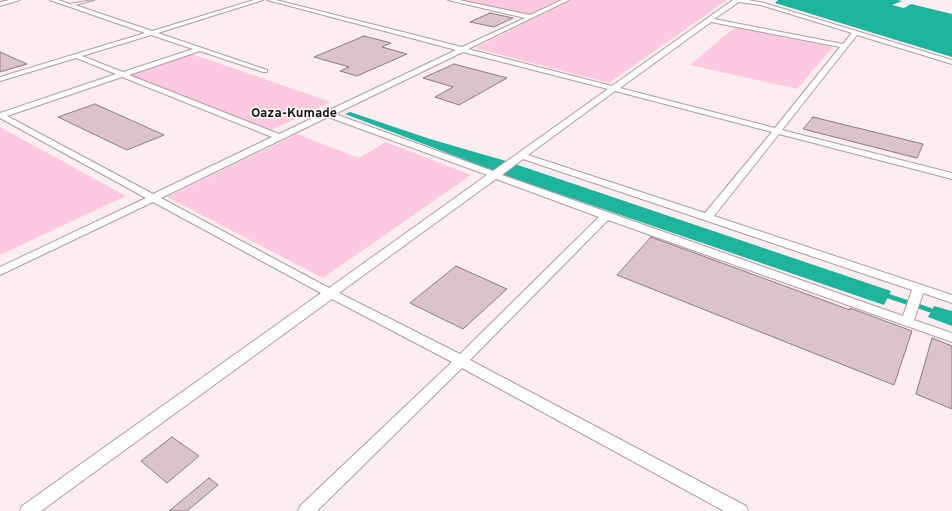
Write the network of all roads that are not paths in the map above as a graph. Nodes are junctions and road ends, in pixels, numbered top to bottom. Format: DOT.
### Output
graph roads {
  1 [pos="17,0"];
  2 [pos="54,0"];
  3 [pos="91,0"];
  4 [pos="260,0"];
  5 [pos="270,0"];
  6 [pos="451,0"];
  7 [pos="566,0"];
  8 [pos="738,0"];
  9 [pos="0,4"];
  10 [pos="70,5"];
  11 [pos="530,17"];
  12 [pos="710,20"];
  13 [pos="856,32"];
  14 [pos="153,33"];
  15 [pos="844,46"];
  16 [pos="200,49"];
  17 [pos="462,50"];
  18 [pos="76,56"];
  19 [pos="952,62"];
  20 [pos="265,71"];
  21 [pos="124,75"];
  22 [pos="0,79"];
  23 [pos="612,89"];
  24 [pos="328,114"];
  25 [pos="1,115"];
  26 [pos="775,131"];
  27 [pos="279,137"];
  28 [pos="515,159"];
  29 [pos="493,175"];
  30 [pos="952,176"];
  31 [pos="152,197"];
  32 [pos="606,216"];
  33 [pos="707,218"];
  34 [pos="0,271"];
  35 [pos="330,293"];
  36 [pos="916,299"];
  37 [pos="952,299"];
  38 [pos="907,322"];
  39 [pos="952,338"];
  40 [pos="461,361"];
  41 [pos="28,511"];
  42 [pos="306,511"];
  43 [pos="740,511"];
  1 -- 9 [label="street"];
  2 -- 10 [label="street"];
  3 -- 10 [label="street"];
  4 -- 14 [label="street"];
  5 -- 17 [label="street"];
  6 -- 11 [label="street"];
  7 -- 11 [label="street"];
  8 -- 12 [label="street"];
  8 -- 13 [label="street"];
  10 -- 14 [label="street"];
  11 -- 17 [label="street"];
  12 -- 15 [label="street"];
  12 -- 23 [label="street"];
  13 -- 15 [label="street"];
  13 -- 19 [label="street"];
  14 -- 16 [label="street"];
  14 -- 18 [label="street"];
  15 -- 26 [label="street"];
  16 -- 20 [label="street"];
  16 -- 21 [label="street"];
  17 -- 23 [label="street"];
  17 -- 24 [label="street"];
  18 -- 21 [label="street"];
  18 -- 22 [label="street"];
  21 -- 25 [label="street"];
  21 -- 27 [label="street"];
  23 -- 26 [label="street"];
  23 -- 28 [label="street"];
  24 -- 27 [label="street"];
  24 -- 29 [label="street"];
  25 -- 31 [label="street"];
  26 -- 30 [label="street"];
  26 -- 33 [label="street"];
  27 -- 31 [label="street"];
  28 -- 29 [label="street"];
  28 -- 33 [label="street"];
  29 -- 32 [label="street"];
  29 -- 35 [label="street"];
  31 -- 34 [label="street"];
  31 -- 35 [label="street"];
  32 -- 38 [label="street"];
  32 -- 40 [label="street"];
  33 -- 36 [label="street"];
  35 -- 40 [label="street"];
  35 -- 41 [label="street"];
  36 -- 37 [label="street"];
  36 -- 38 [label="street"];
  38 -- 39 [label="street"];
  40 -- 42 [label="street"];
  40 -- 43 [label="street"];
}
